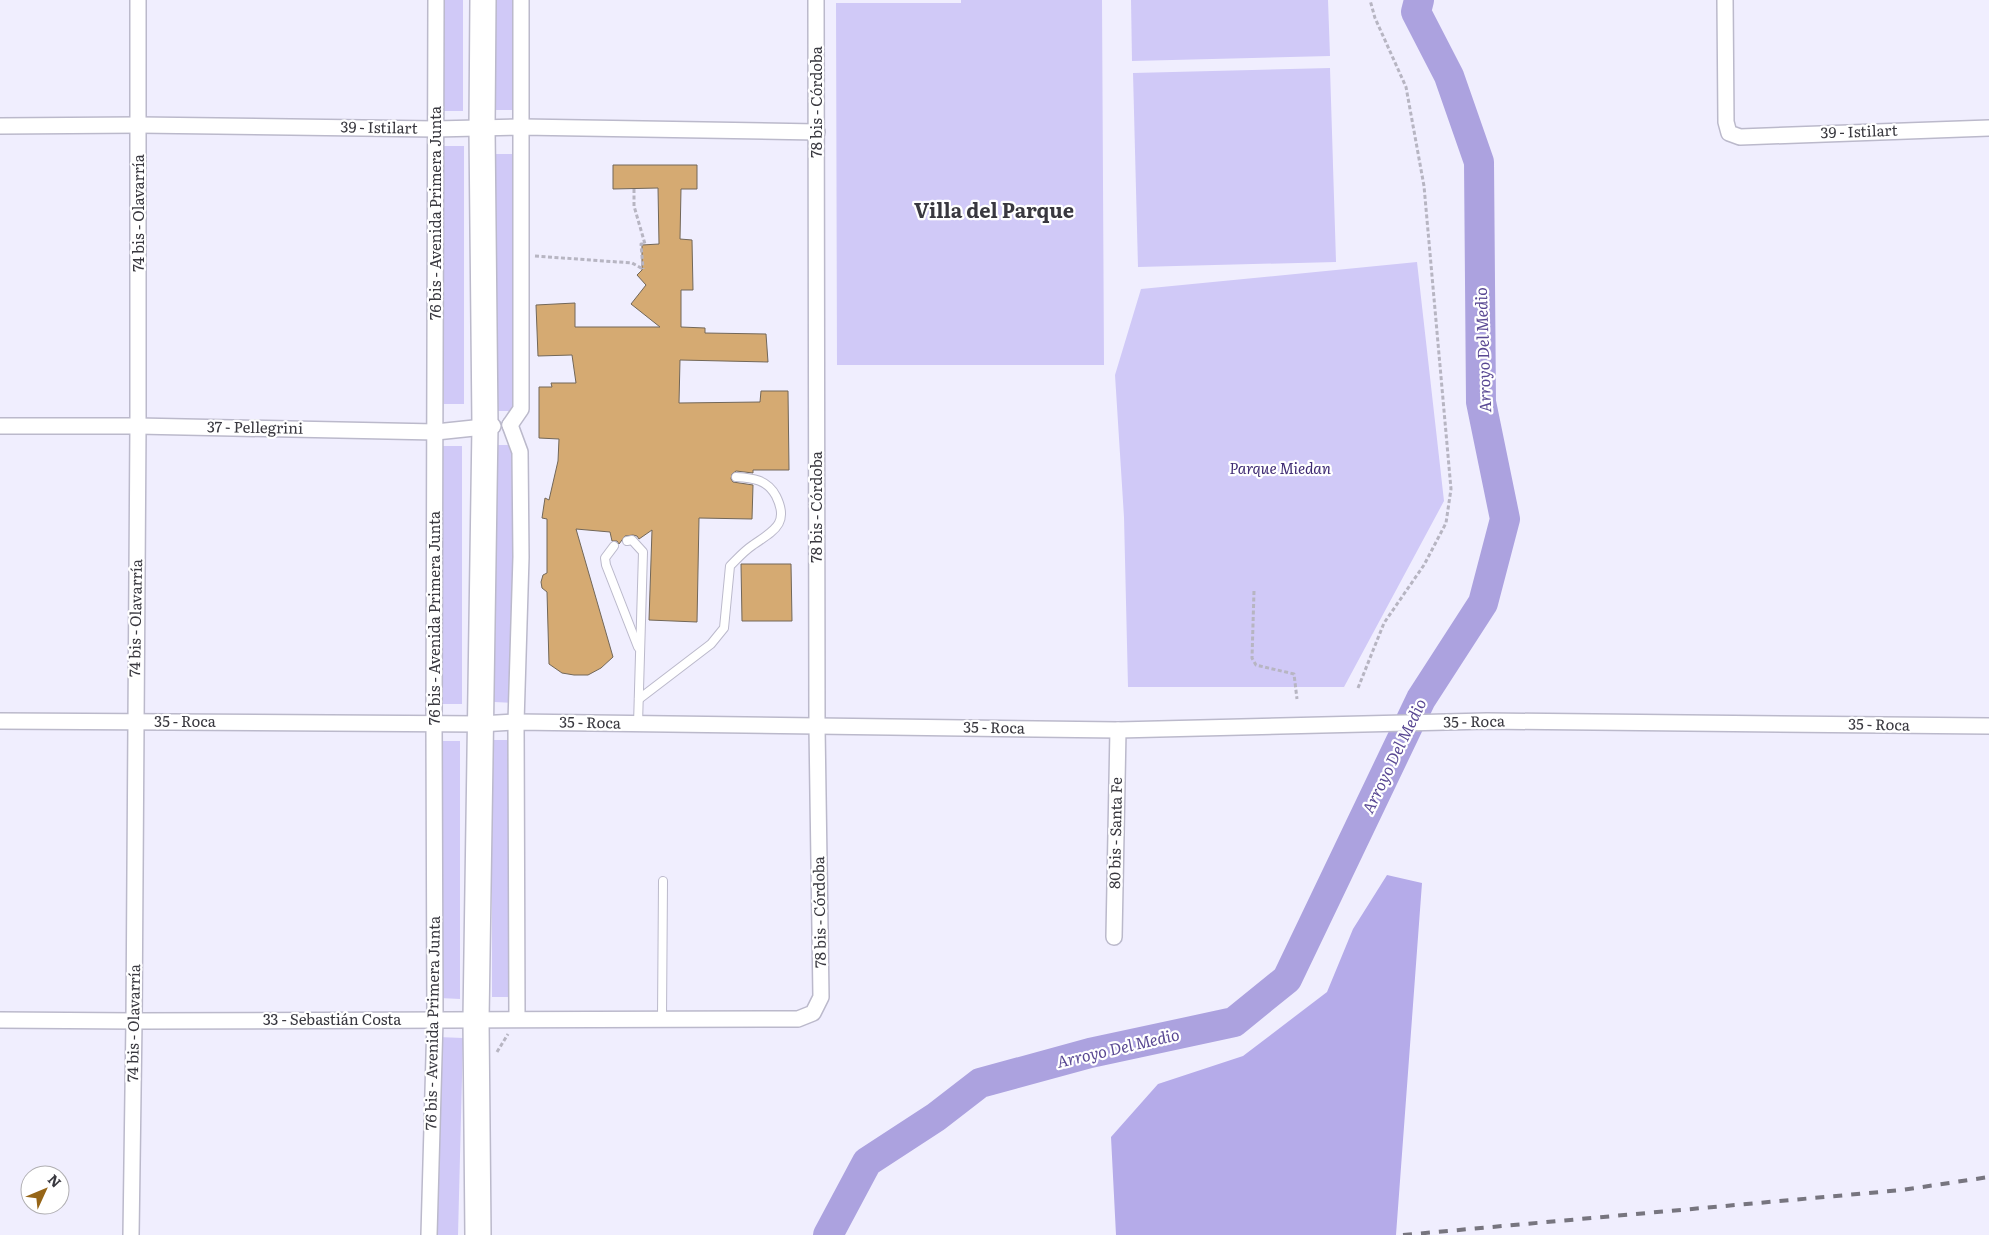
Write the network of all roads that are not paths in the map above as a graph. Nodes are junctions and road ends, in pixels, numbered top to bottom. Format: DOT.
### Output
graph roads {
  1 [pos="138,0"];
  2 [pos="436,0"];
  3 [pos="483,0"];
  4 [pos="521,0"];
  5 [pos="816,0"];
  6 [pos="1725,0"];
  7 [pos="139,125"];
  8 [pos="0,126"];
  9 [pos="522,127"];
  10 [pos="482,128"];
  11 [pos="1989,128"];
  12 [pos="435,129"];
  13 [pos="817,132"];
  14 [pos="510,425"];
  15 [pos="0,426"];
  16 [pos="138,426"];
  17 [pos="485,426"];
  18 [pos="436,432"];
  19 [pos="736,477"];
  20 [pos="626,540"];
  21 [pos="614,546"];
  22 [pos="640,651"];
  23 [pos="639,699"];
  24 [pos="0,721"];
  25 [pos="135,721"];
  26 [pos="516,722"];
  27 [pos="434,724"];
  28 [pos="480,724"];
  29 [pos="638,724"];
  30 [pos="817,726"];
  31 [pos="1989,726"];
  32 [pos="1118,730"];
  33 [pos="663,881"];
  34 [pos="1114,937"];
  35 [pos="813,1013"];
  36 [pos="662,1018"];
  37 [pos="517,1019"];
  38 [pos="0,1020"];
  39 [pos="435,1020"];
  40 [pos="476,1020"];
  41 [pos="134,1021"];
  42 [pos="131,1235"];
  43 [pos="429,1235"];
  44 [pos="478,1235"];
  1 -- 7 [label="street, 74 bis - Olavarría"];
  2 -- 12 [label="street, 76 bis - Avenida Primera Junta"];
  3 -- 10 [label="highway"];
  4 -- 9 [label="street"];
  5 -- 13 [label="street, 78 bis - Córdoba"];
  6 -- 11 [label="street, 39 - Istilart"];
  7 -- 8 [label="street, 39 - Istilart"];
  7 -- 12 [label="street, 39 - Istilart"];
  7 -- 16 [label="street, 74 bis - Olavarría"];
  9 -- 10 [label="street, 39 - Istilart"];
  9 -- 13 [label="street, 39 - Istilart"];
  9 -- 14 [label="street"];
  10 -- 12 [label="street, 39 - Istilart"];
  10 -- 17 [label="highway"];
  12 -- 18 [label="street, 76 bis - Avenida Primera Junta"];
  13 -- 30 [label="street, 78 bis - Córdoba"];
  14 -- 17 [label="street, 37 - Pellegrini"];
  14 -- 26 [label="street"];
  15 -- 16 [label="street, 37 - Pellegrini"];
  16 -- 18 [label="street, 37 - Pellegrini"];
  16 -- 25 [label="street, 74 bis - Olavarría"];
  17 -- 18 [label="street, 37 - Pellegrini"];
  17 -- 28 [label="highway"];
  18 -- 27 [label="street, 76 bis - Avenida Primera Junta"];
  19 -- 23 [label="lane"];
  20 -- 22 [label="lane"];
  21 -- 22 [label="lane"];
  22 -- 23 [label="lane"];
  23 -- 29 [label="lane"];
  24 -- 25 [label="street, 35 - Roca"];
  25 -- 27 [label="street, 35 - Roca"];
  25 -- 41 [label="street, 74 bis - Olavarría"];
  26 -- 28 [label="street, 35 - Roca"];
  26 -- 29 [label="street, 35 - Roca"];
  26 -- 37 [label="street"];
  27 -- 28 [label="street, 35 - Roca"];
  27 -- 39 [label="street, 76 bis - Avenida Primera Junta"];
  28 -- 40 [label="highway"];
  29 -- 30 [label="street, 35 - Roca"];
  30 -- 32 [label="street, 35 - Roca"];
  30 -- 35 [label="street, 78 bis - Córdoba"];
  31 -- 32 [label="street, 35 - Roca"];
  32 -- 34 [label="street, 80 bis - Santa Fe"];
  33 -- 36 [label="lane"];
  35 -- 36 [label="street, 33 - Sebastián Costa"];
  36 -- 37 [label="street, 33 - Sebastián Costa"];
  37 -- 40 [label="street, 33 - Sebastián Costa"];
  38 -- 41 [label="street, 33 - Sebastián Costa"];
  39 -- 40 [label="street, 33 - Sebastián Costa"];
  39 -- 41 [label="street, 33 - Sebastián Costa"];
  39 -- 43 [label="street, 76 bis - Avenida Primera Junta"];
  40 -- 44 [label="highway"];
  41 -- 42 [label="street, 74 bis - Olavarría"];
}
